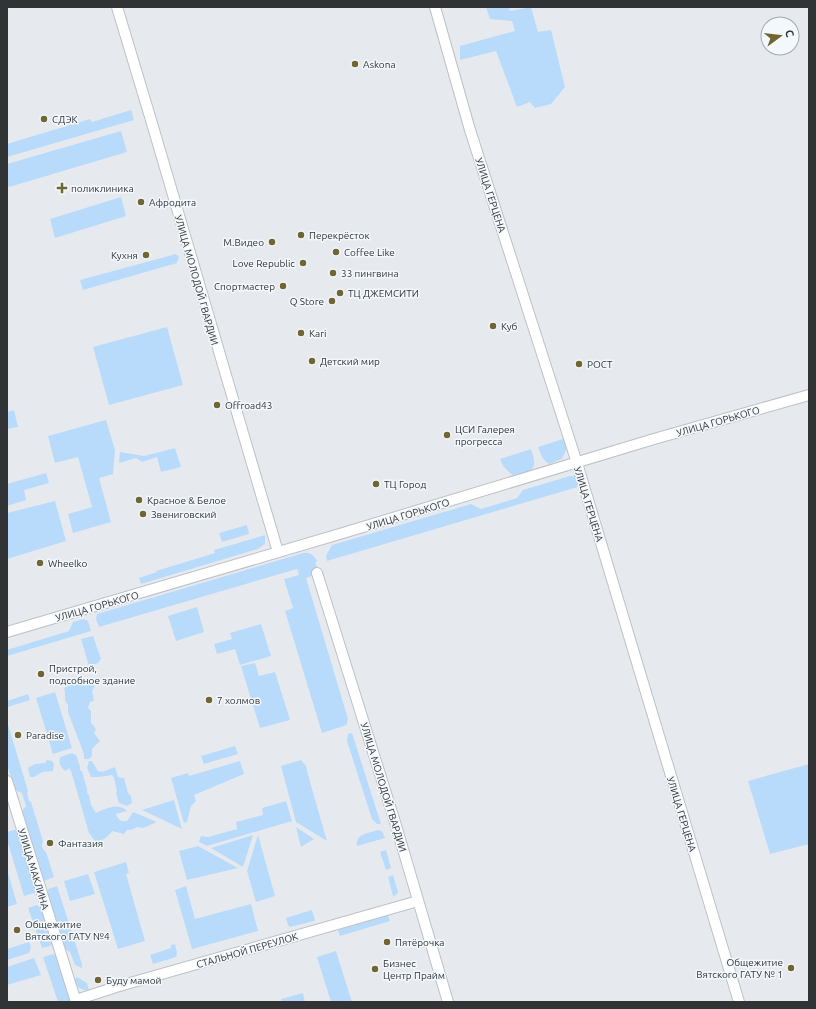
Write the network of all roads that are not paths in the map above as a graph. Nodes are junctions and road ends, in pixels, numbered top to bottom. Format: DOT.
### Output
graph roads {
  1 [pos="117,7"];
  2 [pos="435,7"];
  3 [pos="809,395"];
  4 [pos="576,463"];
  5 [pos="278,552"];
  6 [pos="317,573"];
  7 [pos="7,632"];
  8 [pos="7,781"];
  9 [pos="418,901"];
  10 [pos="76,1001"];
  11 [pos="448,1002"];
  12 [pos="739,1002"];
  1 -- 5 [label="street, УЛИЦА МОЛОДОЙ ГВАРДИИ"];
  2 -- 4 [label="street, УЛИЦА ГЕРЦЕНА"];
  3 -- 4 [label="street, УЛИЦА ГОРЬКОГО"];
  4 -- 5 [label="street, УЛИЦА ГОРЬКОГО"];
  4 -- 12 [label="street, УЛИЦА ГЕРЦЕНА"];
  5 -- 7 [label="street, УЛИЦА ГОРЬКОГО"];
  6 -- 9 [label="street, УЛИЦА МОЛОДОЙ ГВАРДИИ"];
  8 -- 10 [label="street, УЛИЦА МАКЛИНА"];
  9 -- 10 [label="street, СТАЛЬНОЙ ПЕРЕУЛОК"];
  9 -- 11 [label="street, УЛИЦА МОЛОДОЙ ГВАРДИИ"];
}
